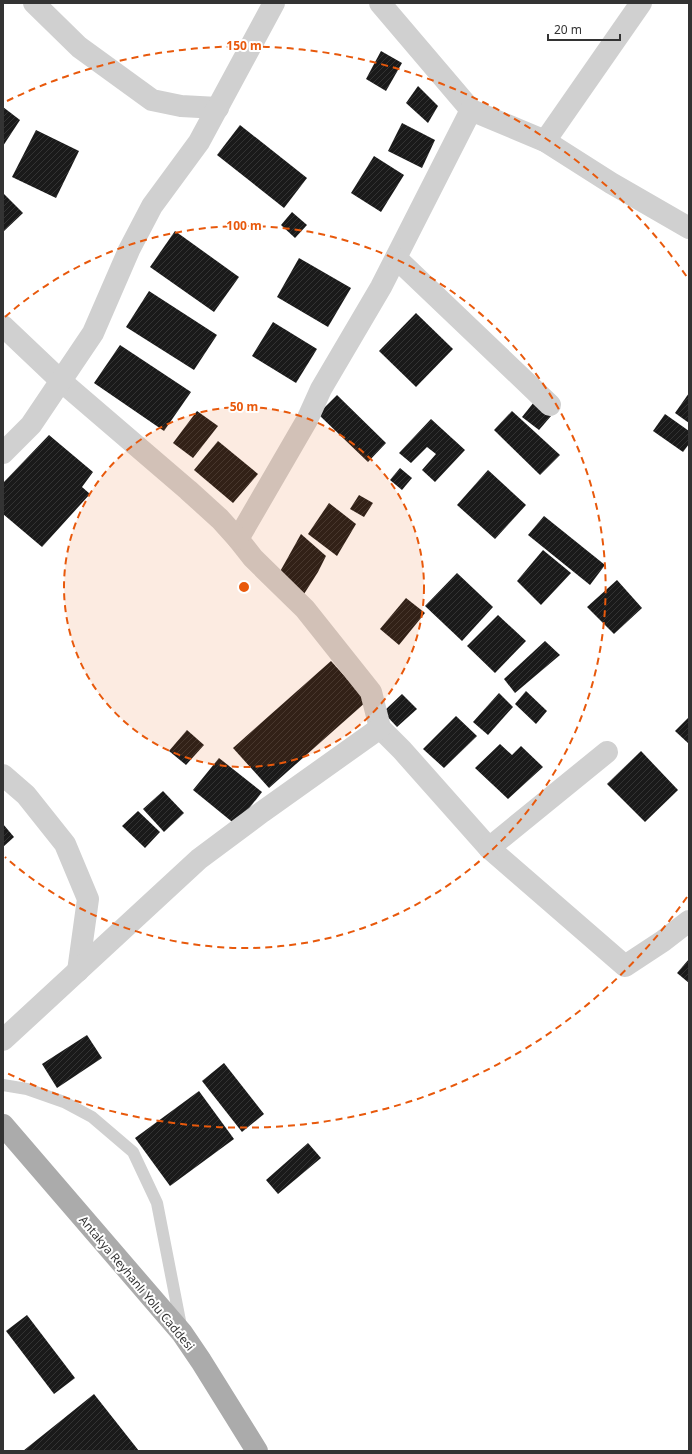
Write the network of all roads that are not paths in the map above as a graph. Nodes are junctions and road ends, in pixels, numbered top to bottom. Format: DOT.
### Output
graph roads {
  1 [pos="34,3"];
  2 [pos="274,3"];
  3 [pos="641,3"];
  4 [pos="385,5"];
  5 [pos="218,108"];
  6 [pos="471,110"];
  7 [pos="545,141"];
  8 [pos="689,228"];
  9 [pos="396,258"];
  10 [pos="3,326"];
  11 [pos="61,381"];
  12 [pos="550,405"];
  13 [pos="3,453"];
  14 [pos="238,538"];
  15 [pos="380,728"];
  16 [pos="606,752"];
  17 [pos="3,775"];
  18 [pos="490,848"];
  19 [pos="689,921"];
  20 [pos="78,971"];
  21 [pos="3,1040"];
  22 [pos="3,1085"];
  23 [pos="3,1125"];
  24 [pos="182,1333"];
  25 [pos="257,1451"];
  1 -- 5 [label="street"];
  2 -- 5 [label="street"];
  3 -- 7 [label="street"];
  4 -- 6 [label="street"];
  5 -- 11 [label="street"];
  6 -- 7 [label="street"];
  6 -- 9 [label="street"];
  7 -- 8 [label="street"];
  9 -- 12 [label="street"];
  9 -- 14 [label="street"];
  10 -- 11 [label="street"];
  11 -- 13 [label="street"];
  11 -- 14 [label="street"];
  14 -- 15 [label="street"];
  15 -- 18 [label="street"];
  15 -- 20 [label="street"];
  16 -- 18 [label="street"];
  17 -- 20 [label="street"];
  18 -- 19 [label="street"];
  20 -- 21 [label="street"];
  22 -- 24 [label="lane"];
  23 -- 24 [label="main road, Antakya Reyhanlı Yolu Caddesi"];
  24 -- 25 [label="main road, Antakya Reyhanlı Yolu Caddesi"];
}
